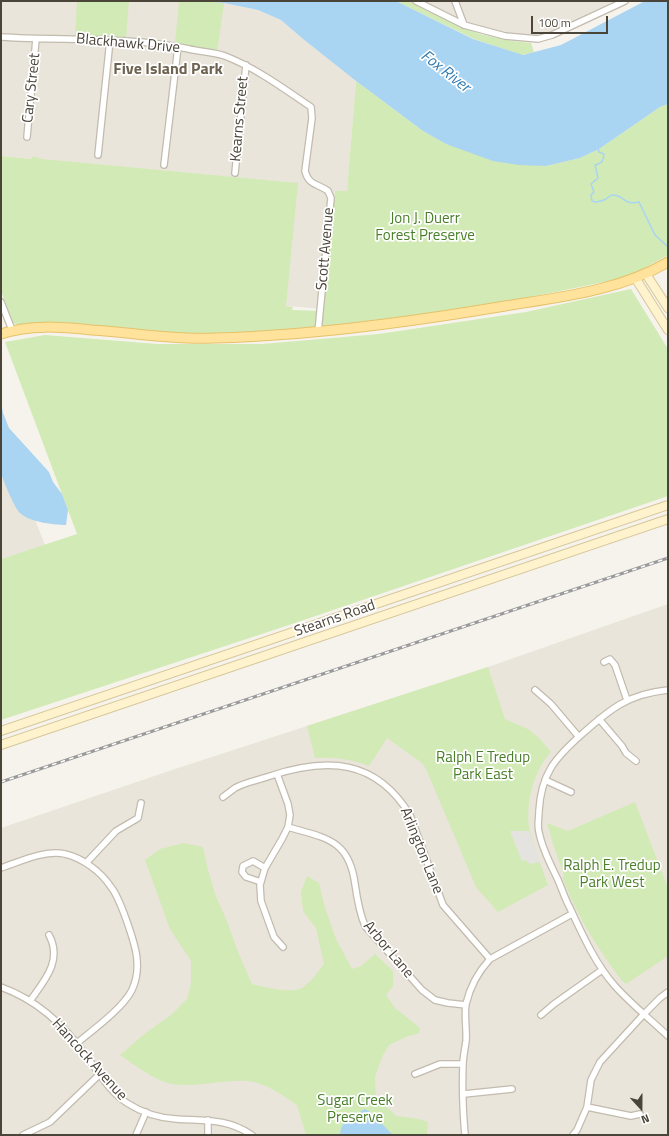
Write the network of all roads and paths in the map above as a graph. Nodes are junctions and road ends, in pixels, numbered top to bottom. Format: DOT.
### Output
graph roads {
  1 [pos="416,1"];
  2 [pos="455,1"];
  3 [pos="625,1"];
  4 [pos="464,25"];
  5 [pos="1,37"];
  6 [pos="36,39"];
  7 [pos="110,40"];
  8 [pos="178,47"];
  9 [pos="246,65"];
  10 [pos="311,107"];
  11 [pos="27,136"];
  12 [pos="98,155"];
  13 [pos="164,165"];
  14 [pos="235,173"];
  15 [pos="668,262"];
  16 [pos="646,274"];
  17 [pos="636,279"];
  18 [pos="1,302"];
  19 [pos="668,308"];
  20 [pos="12,330"];
  21 [pos="668,330"];
  22 [pos="318,332"];
  23 [pos="1,334"];
  24 [pos="668,505"];
  25 [pos="668,519"];
  26 [pos="604,662"];
  27 [pos="535,690"];
  28 [pos="668,690"];
  29 [pos="627,700"];
  30 [pos="599,719"];
  31 [pos="1,731"];
  32 [pos="579,737"];
  33 [pos="1,745"];
  34 [pos="636,761"];
  35 [pos="277,774"];
  36 [pos="545,780"];
  37 [pos="571,792"];
  38 [pos="223,797"];
  39 [pos="141,803"];
  40 [pos="288,827"];
  41 [pos="86,863"];
  42 [pos="1,868"];
  43 [pos="266,868"];
  44 [pos="261,882"];
  45 [pos="572,914"];
  46 [pos="49,935"];
  47 [pos="283,947"];
  48 [pos="490,959"];
  49 [pos="602,970"];
  50 [pos="1,988"];
  51 [pos="668,992"];
  52 [pos="30,1001"];
  53 [pos="466,1005"];
  54 [pos="644,1014"];
  55 [pos="541,1015"];
  56 [pos="668,1036"];
  57 [pos="77,1042"];
  58 [pos="463,1064"];
  59 [pos="100,1074"];
  60 [pos="415,1074"];
  61 [pos="512,1088"];
  62 [pos="464,1094"];
  63 [pos="587,1107"];
  64 [pos="146,1112"];
  65 [pos="640,1114"];
  66 [pos="208,1120"];
  67 [pos="22,1135"];
  68 [pos="136,1135"];
  69 [pos="208,1135"];
  70 [pos="252,1135"];
  71 [pos="465,1135"];
  72 [pos="573,1135"];
  1 -- 4 [label="street"];
  2 -- 4 [label="street"];
  3 -- 4 [label="street"];
  5 -- 6 [label="street, Blackhawk Drive"];
  6 -- 7 [label="street, Blackhawk Drive"];
  6 -- 11 [label="street, Cary Street"];
  7 -- 8 [label="street, Blackhawk Drive"];
  7 -- 12 [label="street"];
  8 -- 9 [label="street, Blackhawk Drive"];
  8 -- 13 [label="street"];
  9 -- 10 [label="street, Blackhawk Drive"];
  9 -- 14 [label="street, Kearns Street"];
  10 -- 22 [label="street, Scott Avenue"];
  15 -- 16 [label="main road"];
  16 -- 17 [label="main road"];
  16 -- 19 [label="main road"];
  17 -- 21 [label="main road"];
  17 -- 22 [label="main road"];
  18 -- 20 [label="street"];
  20 -- 22 [label="main road"];
  20 -- 23 [label="main road"];
  24 -- 31 [label="main road, Stearns Road"];
  25 -- 33 [label="main road, Stearns Road"];
  26 -- 29 [label="street"];
  27 -- 32 [label="street"];
  28 -- 29 [label="street"];
  29 -- 30 [label="street"];
  30 -- 32 [label="street"];
  30 -- 34 [label="street"];
  32 -- 36 [label="street"];
  35 -- 38 [label="street, Arlington Lane"];
  35 -- 40 [label="street"];
  35 -- 48 [label="street, Arlington Lane"];
  36 -- 37 [label="street"];
  36 -- 45 [label="street"];
  39 -- 41 [label="street"];
  40 -- 43 [label="street"];
  40 -- 53 [label="street, Arbor Lane"];
  41 -- 42 [label="street"];
  41 -- 57 [label="street"];
  43 -- 44 [label="street"];
  43 -- 44 [label="street"];
  44 -- 47 [label="street"];
  45 -- 48 [label="street"];
  45 -- 49 [label="street"];
  46 -- 52 [label="street"];
  48 -- 53 [label="street"];
  49 -- 54 [label="street"];
  49 -- 55 [label="street"];
  50 -- 52 [label="street, Hancock Avenue"];
  51 -- 54 [label="street"];
  52 -- 57 [label="street, Hancock Avenue"];
  53 -- 58 [label="street"];
  54 -- 56 [label="street"];
  54 -- 63 [label="street"];
  57 -- 59 [label="street, Hancock Avenue"];
  58 -- 60 [label="street"];
  58 -- 62 [label="street"];
  59 -- 64 [label="street, Hancock Avenue"];
  59 -- 67 [label="street"];
  61 -- 62 [label="street"];
  62 -- 71 [label="street"];
  63 -- 65 [label="street"];
  63 -- 72 [label="street"];
  64 -- 66 [label="street, Hancock Avenue"];
  64 -- 68 [label="street"];
  66 -- 69 [label="street"];
  66 -- 70 [label="street, Hancock Avenue"];
}
